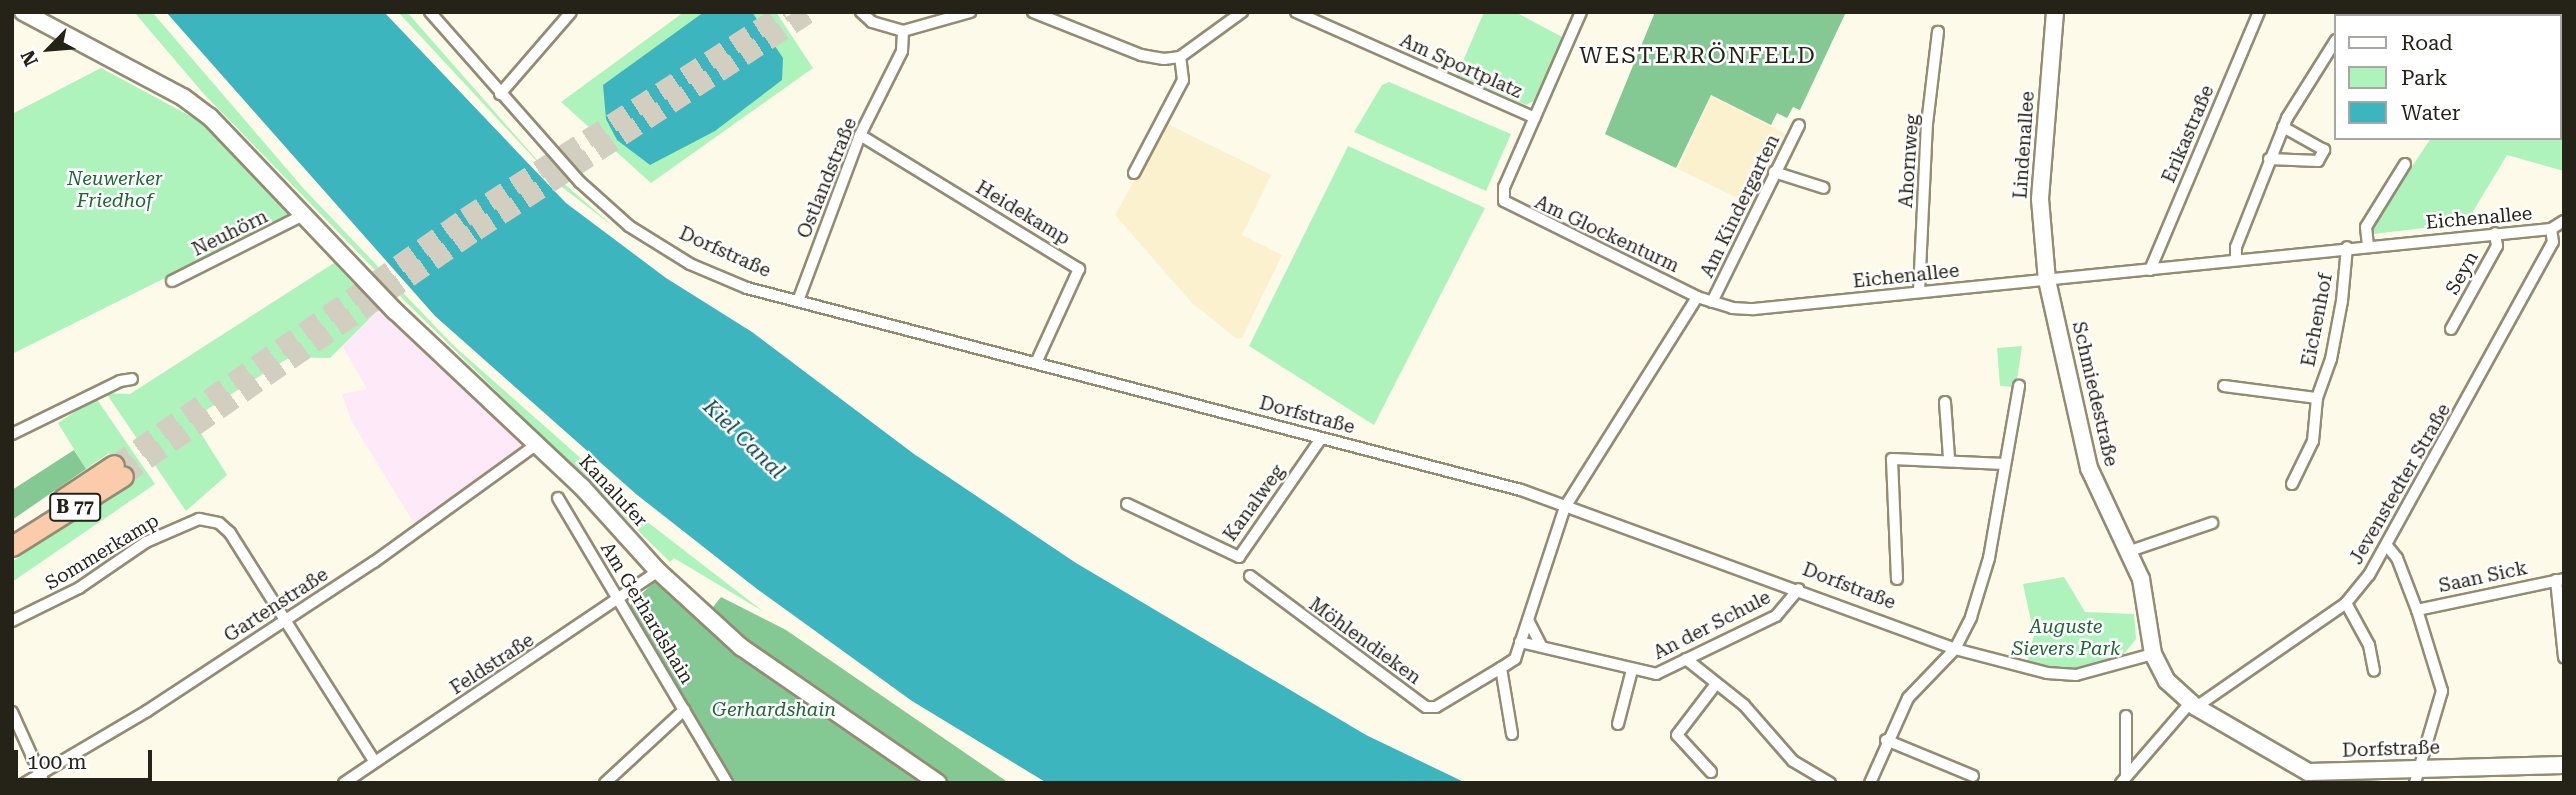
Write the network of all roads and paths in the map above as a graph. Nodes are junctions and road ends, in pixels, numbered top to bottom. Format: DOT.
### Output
graph roads {
  1 [pos="23,12"];
  2 [pos="430,12"];
  3 [pos="571,12"];
  4 [pos="861,12"];
  5 [pos="970,12"];
  6 [pos="1033,12"];
  7 [pos="1242,12"];
  8 [pos="1296,12"];
  9 [pos="1581,12"];
  10 [pos="2055,12"];
  11 [pos="2259,12"];
  12 [pos="903,31"];
  13 [pos="1938,32"];
  14 [pos="2334,43"];
  15 [pos="1180,57"];
  16 [pos="500,94"];
  17 [pos="1535,117"];
  18 [pos="1799,125"];
  19 [pos="2283,127"];
  20 [pos="860,135"];
  21 [pos="2269,159"];
  22 [pos="2406,164"];
  23 [pos="1774,172"];
  24 [pos="1135,173"];
  25 [pos="1824,188"];
  26 [pos="303,215"];
  27 [pos="2564,221"];
  28 [pos="2551,229"];
  29 [pos="2495,233"];
  30 [pos="2368,246"];
  31 [pos="2347,247"];
  32 [pos="2236,260"];
  33 [pos="2150,270"];
  34 [pos="2047,280"];
  35 [pos="172,281"];
  36 [pos="1919,292"];
  37 [pos="1697,297"];
  38 [pos="798,301"];
  39 [pos="1712,302"];
  40 [pos="2451,329"];
  41 [pos="1036,363"];
  42 [pos="132,379"];
  43 [pos="2019,386"];
  44 [pos="2224,386"];
  45 [pos="2317,398"];
  46 [pos="1945,402"];
  47 [pos="12,434"];
  48 [pos="1320,440"];
  49 [pos="537,444"];
  50 [pos="1949,458"];
  51 [pos="2005,464"];
  52 [pos="2292,484"];
  53 [pos="558,498"];
  54 [pos="1127,505"];
  55 [pos="1565,507"];
  56 [pos="2212,523"];
  57 [pos="12,532"];
  58 [pos="12,546"];
  59 [pos="2388,547"];
  60 [pos="2130,551"];
  61 [pos="658,571"];
  62 [pos="1250,576"];
  63 [pos="1896,579"];
  64 [pos="2560,579"];
  65 [pos="1799,589"];
  66 [pos="619,600"];
  67 [pos="2346,603"];
  68 [pos="2417,610"];
  69 [pos="283,620"];
  70 [pos="1528,620"];
  71 [pos="12,621"];
  72 [pos="1520,642"];
  73 [pos="1541,646"];
  74 [pos="1955,649"];
  75 [pos="2153,653"];
  76 [pos="2564,658"];
  77 [pos="1686,659"];
  78 [pos="1501,668"];
  79 [pos="1632,670"];
  80 [pos="2374,671"];
  81 [pos="1716,684"];
  82 [pos="2193,705"];
  83 [pos="684,710"];
  84 [pos="12,712"];
  85 [pos="2126,716"];
  86 [pos="1618,724"];
  87 [pos="1512,733"];
  88 [pos="1886,740"];
  89 [pos="375,762"];
  90 [pos="2564,765"];
  91 [pos="1711,772"];
  92 [pos="1973,776"];
  93 [pos="2417,776"];
  94 [pos="42,779"];
  95 [pos="2123,779"];
  96 [pos="1816,780"];
  97 [pos="25,783"];
  98 [pos="344,783"];
  99 [pos="605,783"];
  100 [pos="727,783"];
  101 [pos="939,783"];
  102 [pos="1830,783"];
  103 [pos="1870,783"];
  1 -- 26 [label="street, Kanalufer"];
  2 -- 16 [label="street, Dorfstraße"];
  3 -- 16 [label="street"];
  4 -- 12 [label="street"];
  5 -- 12 [label="street"];
  6 -- 15 [label="street"];
  7 -- 15 [label="street"];
  8 -- 17 [label="street, Am Sportplatz"];
  9 -- 17 [label="street"];
  10 -- 34 [label="street, Lindenallee"];
  11 -- 33 [label="street, Erikastraße"];
  12 -- 20 [label="street, Ostlandstraße"];
  13 -- 36 [label="street, Ahornweg"];
  14 -- 19 [label="street"];
  15 -- 24 [label="street"];
  16 -- 38 [label="street, Dorfstraße"];
  17 -- 37 [label="street, Am Glockenturm"];
  18 -- 23 [label="street, Am Kindergarten"];
  19 -- 21 [label="street"];
  19 -- 21 [label="street"];
  20 -- 38 [label="street, Ostlandstraße"];
  20 -- 41 [label="street, Heidekamp"];
  21 -- 32 [label="street"];
  22 -- 30 [label="street"];
  23 -- 25 [label="street"];
  23 -- 39 [label="street, Am Kindergarten"];
  26 -- 35 [label="street, Neuhörn"];
  26 -- 49 [label="street, Kanalufer"];
  27 -- 28 [label="street"];
  28 -- 29 [label="street, Eichenallee"];
  28 -- 59 [label="street, Jevenstedter Straße"];
  29 -- 30 [label="street, Eichenallee"];
  29 -- 40 [label="street, Seyn"];
  30 -- 31 [label="street, Eichenallee"];
  31 -- 32 [label="street, Eichenallee"];
  31 -- 45 [label="street, Eichenhof"];
  32 -- 33 [label="street, Eichenallee"];
  33 -- 34 [label="street, Eichenallee"];
  34 -- 36 [label="street, Eichenallee"];
  34 -- 60 [label="street, Schmiedestraße"];
  36 -- 39 [label="street, Eichenallee"];
  37 -- 39 [label="street, Eichenallee"];
  37 -- 55 [label="street"];
  38 -- 41 [label="street, Dorfstraße"];
  41 -- 48 [label="street, Dorfstraße"];
  42 -- 47 [label="street"];
  43 -- 51 [label="street"];
  44 -- 45 [label="street"];
  45 -- 52 [label="street, Eichenhof"];
  46 -- 50 [label="street"];
  48 -- 54 [label="street, Kanalweg"];
  48 -- 55 [label="street, Dorfstraße"];
  49 -- 61 [label="street, Kanalufer"];
  49 -- 69 [label="street, Gartenstraße"];
  50 -- 51 [label="street"];
  50 -- 63 [label="street"];
  51 -- 74 [label="street"];
  53 -- 66 [label="street, Am Gerhardshain"];
  55 -- 65 [label="street, Dorfstraße"];
  55 -- 70 [label="street, Möhlendieken"];
  56 -- 60 [label="street"];
  57 -- 58 [label="highway, B 77"];
  59 -- 67 [label="street, Jevenstedter Straße"];
  59 -- 68 [label="street"];
  60 -- 75 [label="street, Schmiedestraße"];
  61 -- 66 [label="street, Feldstraße"];
  61 -- 101 [label="street, Kanalufer"];
  62 -- 78 [label="street, Möhlendieken"];
  64 -- 68 [label="street, Saan Sick"];
  64 -- 76 [label="street, Saan Sick"];
  65 -- 74 [label="street, Dorfstraße"];
  65 -- 77 [label="street, An der Schule"];
  66 -- 83 [label="street, Am Gerhardshain"];
  66 -- 89 [label="street, Feldstraße"];
  67 -- 80 [label="street"];
  67 -- 82 [label="street, Jevenstedter Straße"];
  68 -- 93 [label="street"];
  69 -- 71 [label="street, Sommerkamp"];
  69 -- 89 [label="street, Sommerkamp"];
  69 -- 94 [label="street, Gartenstraße"];
  70 -- 72 [label="street, Möhlendieken"];
  70 -- 73 [label="street"];
  72 -- 73 [label="street, An der Schule"];
  72 -- 78 [label="street, Möhlendieken"];
  73 -- 79 [label="street, An der Schule"];
  74 -- 75 [label="street, Dorfstraße"];
  74 -- 88 [label="street"];
  75 -- 82 [label="street, Schmiedestraße"];
  77 -- 79 [label="street, An der Schule"];
  77 -- 81 [label="street"];
  78 -- 87 [label="street"];
  79 -- 86 [label="street, An der Schule"];
  81 -- 91 [label="street"];
  81 -- 96 [label="street"];
  82 -- 93 [label="street, Dorfstraße"];
  82 -- 95 [label="street, Jevenstedter Straße"];
  83 -- 99 [label="street"];
  83 -- 100 [label="street, Am Gerhardshain"];
  84 -- 94 [label="street"];
  85 -- 95 [label="street"];
  88 -- 92 [label="street"];
  88 -- 103 [label="street"];
  89 -- 98 [label="street, Feldstraße"];
  90 -- 93 [label="street, Dorfstraße"];
  94 -- 97 [label="street, Gartenstraße"];
  96 -- 102 [label="street"];
}
